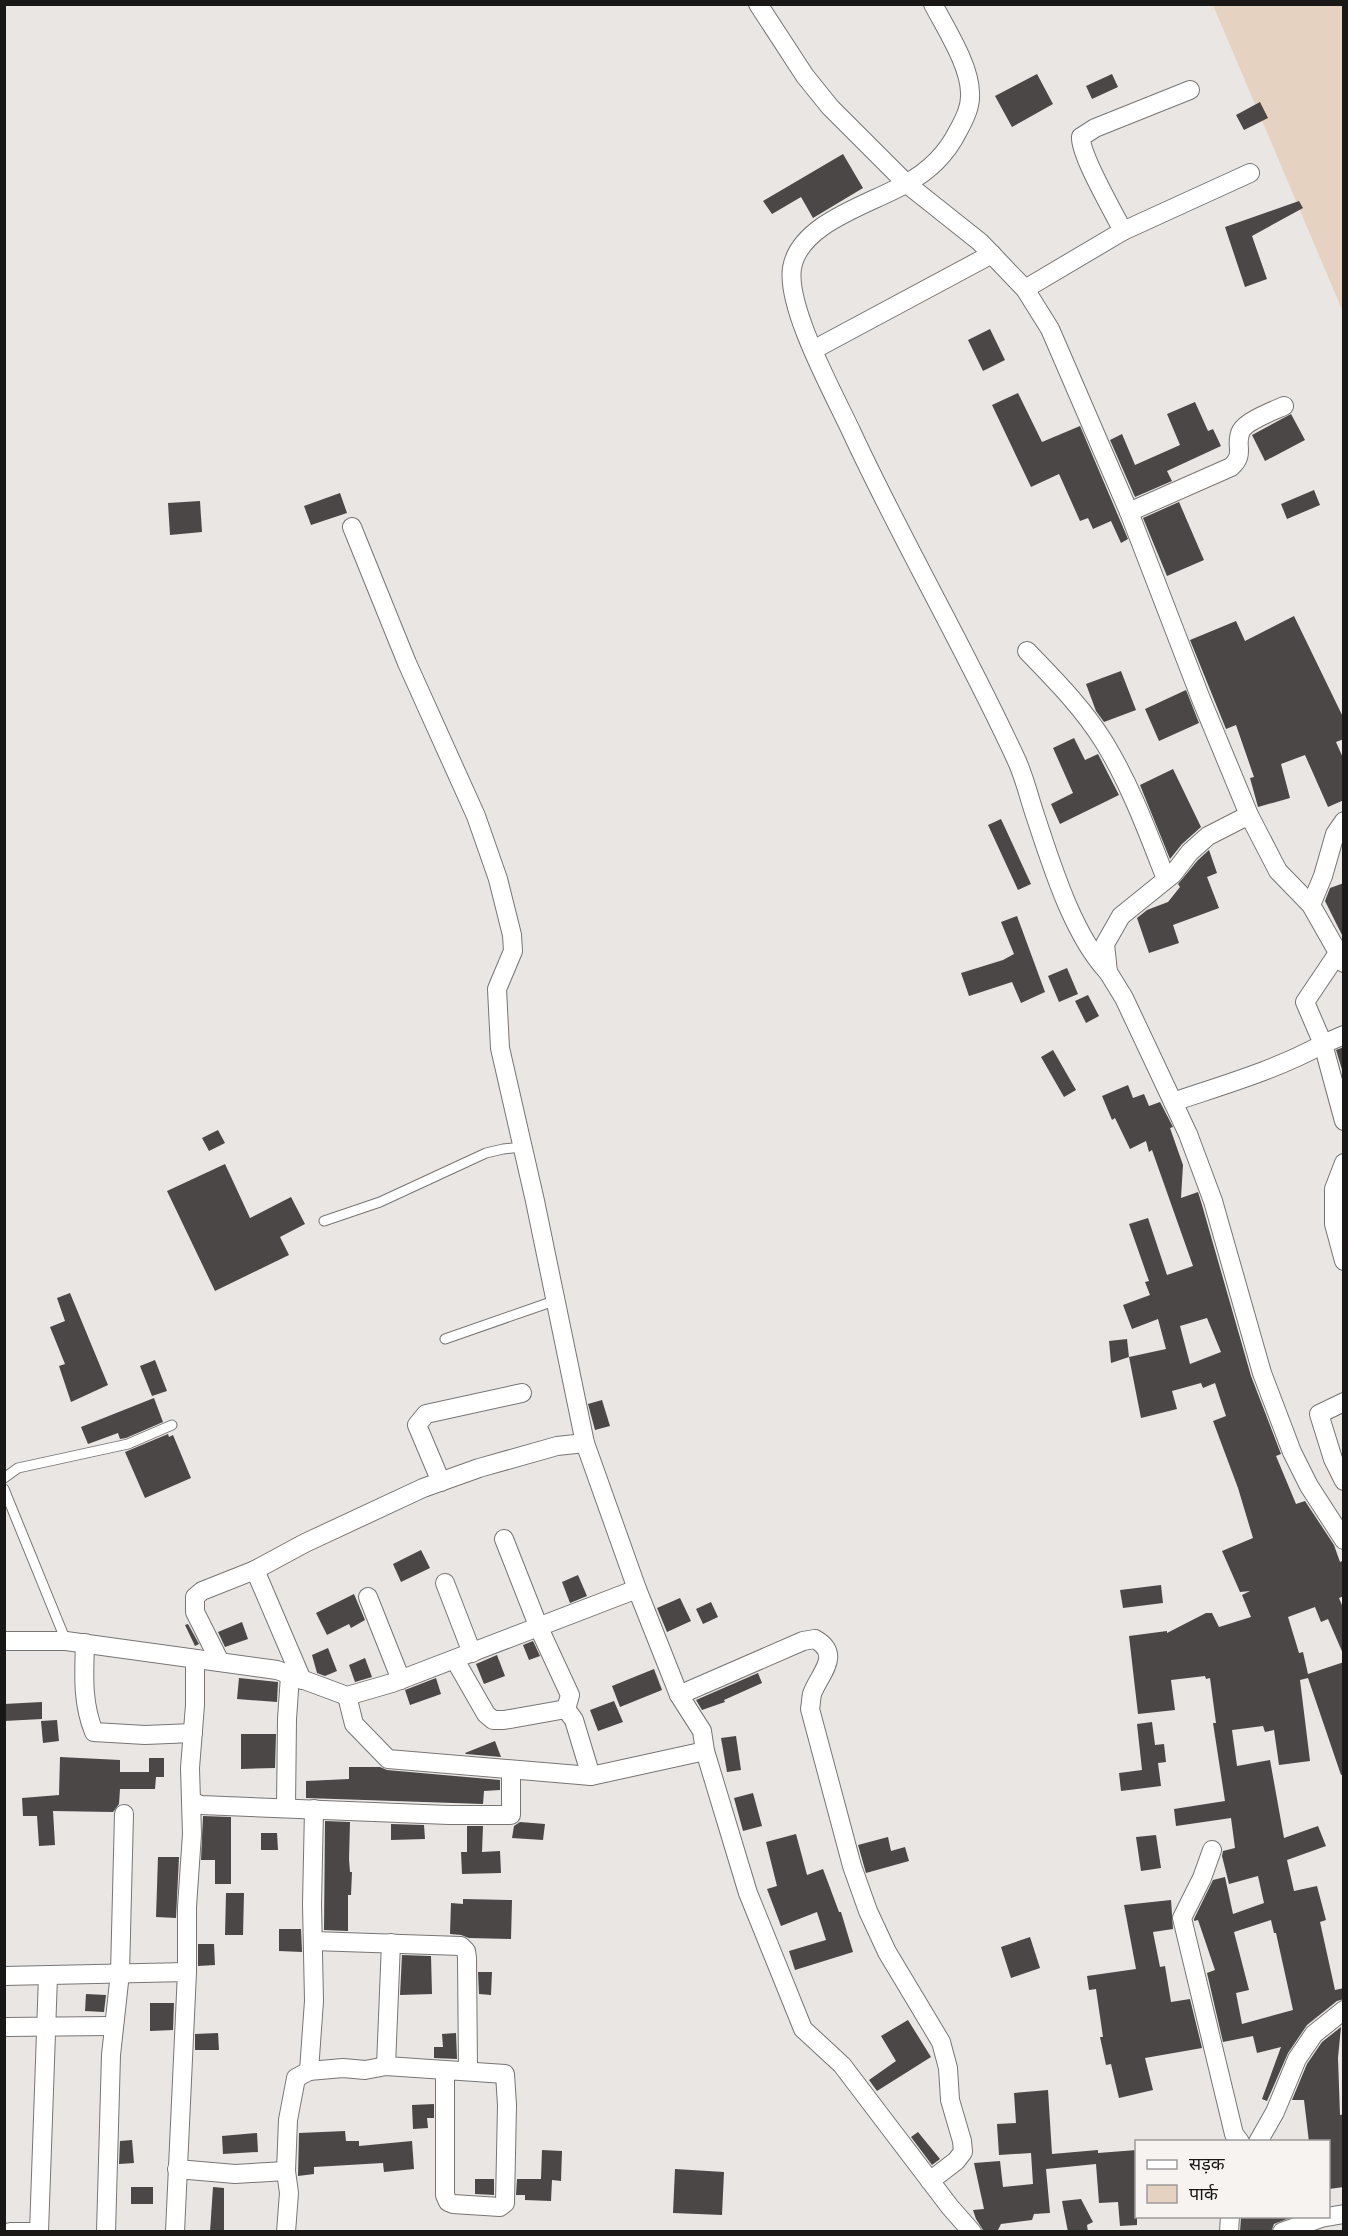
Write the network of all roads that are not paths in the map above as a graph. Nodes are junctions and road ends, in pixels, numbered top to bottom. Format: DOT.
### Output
graph roads {
  1 [pos="758,4"];
  2 [pos="933,4"];
  3 [pos="1190,90"];
  4 [pos="1250,173"];
  5 [pos="907,184"];
  6 [pos="1123,231"];
  7 [pos="992,254"];
  8 [pos="1025,289"];
  9 [pos="813,350"];
  10 [pos="1284,406"];
  11 [pos="1129,512"];
  12 [pos="352,527"];
  13 [pos="1026,651"];
  14 [pos="1249,815"];
  15 [pos="1344,821"];
  16 [pos="1166,879"];
  17 [pos="1311,905"];
  18 [pos="1341,958"];
  19 [pos="1108,972"];
  20 [pos="1344,1035"];
  21 [pos="1323,1044"];
  22 [pos="1173,1102"];
  23 [pos="1344,1121"];
  24 [pos="522,1147"];
  25 [pos="1344,1164"];
  26 [pos="324,1221"];
  27 [pos="1344,1261"];
  28 [pos="554,1301"];
  29 [pos="445,1339"];
  30 [pos="522,1393"];
  31 [pos="1344,1402"];
  32 [pos="171,1425"];
  33 [pos="585,1443"];
  34 [pos="4,1478"];
  35 [pos="1344,1481"];
  36 [pos="441,1482"];
  37 [pos="4,1489"];
  38 [pos="1339,1517"];
  39 [pos="504,1539"];
  40 [pos="1344,1540"];
  41 [pos="255,1570"];
  42 [pos="445,1583"];
  43 [pos="637,1589"];
  44 [pos="368,1597"];
  45 [pos="539,1628"];
  46 [pos="4,1641"];
  47 [pos="66,1641"];
  48 [pos="85,1643"];
  49 [pos="463,1657"];
  50 [pos="195,1659"];
  51 [pos="220,1662"];
  52 [pos="296,1678"];
  53 [pos="401,1680"];
  54 [pos="679,1695"];
  55 [pos="347,1696"];
  56 [pos="566,1709"];
  57 [pos="193,1733"];
  58 [pos="705,1751"];
  59 [pos="511,1770"];
  60 [pos="591,1776"];
  61 [pos="191,1801"];
  62 [pos="286,1808"];
  63 [pos="314,1809"];
  64 [pos="124,1814"];
  65 [pos="1212,1850"];
  66 [pos="313,1941"];
  67 [pos="391,1943"];
  68 [pos="187,1972"];
  69 [pos="120,1973"];
  70 [pos="4,1976"];
  71 [pos="48,1976"];
  72 [pos="1344,2010"];
  73 [pos="46,2026"];
  74 [pos="113,2026"];
  75 [pos="4,2027"];
  76 [pos="386,2066"];
  77 [pos="309,2071"];
  78 [pos="445,2071"];
  79 [pos="468,2071"];
  80 [pos="1238,2140"];
  81 [pos="1259,2140"];
  82 [pos="177,2169"];
  83 [pos="286,2171"];
  84 [pos="930,2181"];
  85 [pos="1321,2218"];
  86 [pos="10,2232"];
  87 [pos="38,2232"];
  88 [pos="106,2232"];
  89 [pos="175,2232"];
  90 [pos="286,2232"];
  91 [pos="972,2232"];
  92 [pos="1282,2232"];
  1 -- 5 [label="street"];
  2 -- 5 [label="street"];
  3 -- 6 [label="street"];
  4 -- 6 [label="street"];
  5 -- 7 [label="street"];
  5 -- 9 [label="street"];
  6 -- 8 [label="street"];
  7 -- 8 [label="street"];
  7 -- 9 [label="street"];
  8 -- 11 [label="street"];
  9 -- 19 [label="street"];
  10 -- 11 [label="street"];
  11 -- 14 [label="street"];
  12 -- 24 [label="street"];
  13 -- 16 [label="street"];
  14 -- 16 [label="street"];
  14 -- 17 [label="street"];
  15 -- 17 [label="street"];
  16 -- 19 [label="street"];
  17 -- 18 [label="street"];
  18 -- 21 [label="street"];
  19 -- 22 [label="street"];
  20 -- 21 [label="street"];
  21 -- 22 [label="street"];
  21 -- 23 [label="street"];
  22 -- 38 [label="street"];
  24 -- 26 [label="lane"];
  24 -- 28 [label="street"];
  25 -- 27 [label="street"];
  28 -- 29 [label="lane"];
  28 -- 33 [label="street"];
  30 -- 36 [label="street"];
  31 -- 35 [label="street"];
  32 -- 34 [label="lane"];
  33 -- 36 [label="street"];
  33 -- 43 [label="street"];
  36 -- 41 [label="street"];
  37 -- 47 [label="lane"];
  38 -- 40 [label="street"];
  39 -- 45 [label="street"];
  41 -- 51 [label="street"];
  41 -- 52 [label="street"];
  42 -- 49 [label="street"];
  43 -- 45 [label="street"];
  43 -- 54 [label="street"];
  44 -- 53 [label="street"];
  45 -- 49 [label="street"];
  45 -- 56 [label="street"];
  46 -- 47 [label="street"];
  47 -- 48 [label="street"];
  48 -- 50 [label="street"];
  48 -- 57 [label="street"];
  49 -- 53 [label="street"];
  49 -- 56 [label="street"];
  50 -- 51 [label="street"];
  50 -- 57 [label="street"];
  51 -- 52 [label="street"];
  52 -- 55 [label="street"];
  52 -- 62 [label="street"];
  53 -- 55 [label="street"];
  54 -- 58 [label="street"];
  54 -- 84 [label="street"];
  55 -- 59 [label="street"];
  56 -- 60 [label="street"];
  57 -- 61 [label="street"];
  58 -- 60 [label="street"];
  58 -- 84 [label="street"];
  59 -- 60 [label="street"];
  59 -- 63 [label="street"];
  61 -- 62 [label="street"];
  61 -- 68 [label="street"];
  62 -- 63 [label="street"];
  63 -- 66 [label="street"];
  64 -- 69 [label="street"];
  65 -- 80 [label="street"];
  66 -- 67 [label="street"];
  66 -- 77 [label="street"];
  67 -- 76 [label="street"];
  67 -- 79 [label="street"];
  68 -- 69 [label="street"];
  68 -- 82 [label="street"];
  69 -- 71 [label="street"];
  69 -- 74 [label="street"];
  70 -- 71 [label="street"];
  71 -- 73 [label="street"];
  72 -- 81 [label="street"];
  73 -- 74 [label="street"];
  73 -- 75 [label="street"];
  73 -- 87 [label="street"];
  74 -- 88 [label="street"];
  76 -- 77 [label="street"];
  76 -- 78 [label="street"];
  77 -- 83 [label="street"];
  78 -- 79 [label="street"];
  78 -- 79 [label="street"];
  82 -- 83 [label="street"];
  82 -- 89 [label="street"];
  83 -- 90 [label="street"];
  84 -- 91 [label="street"];
  85 -- 92 [label="street"];
  86 -- 87 [label="street"];
}
